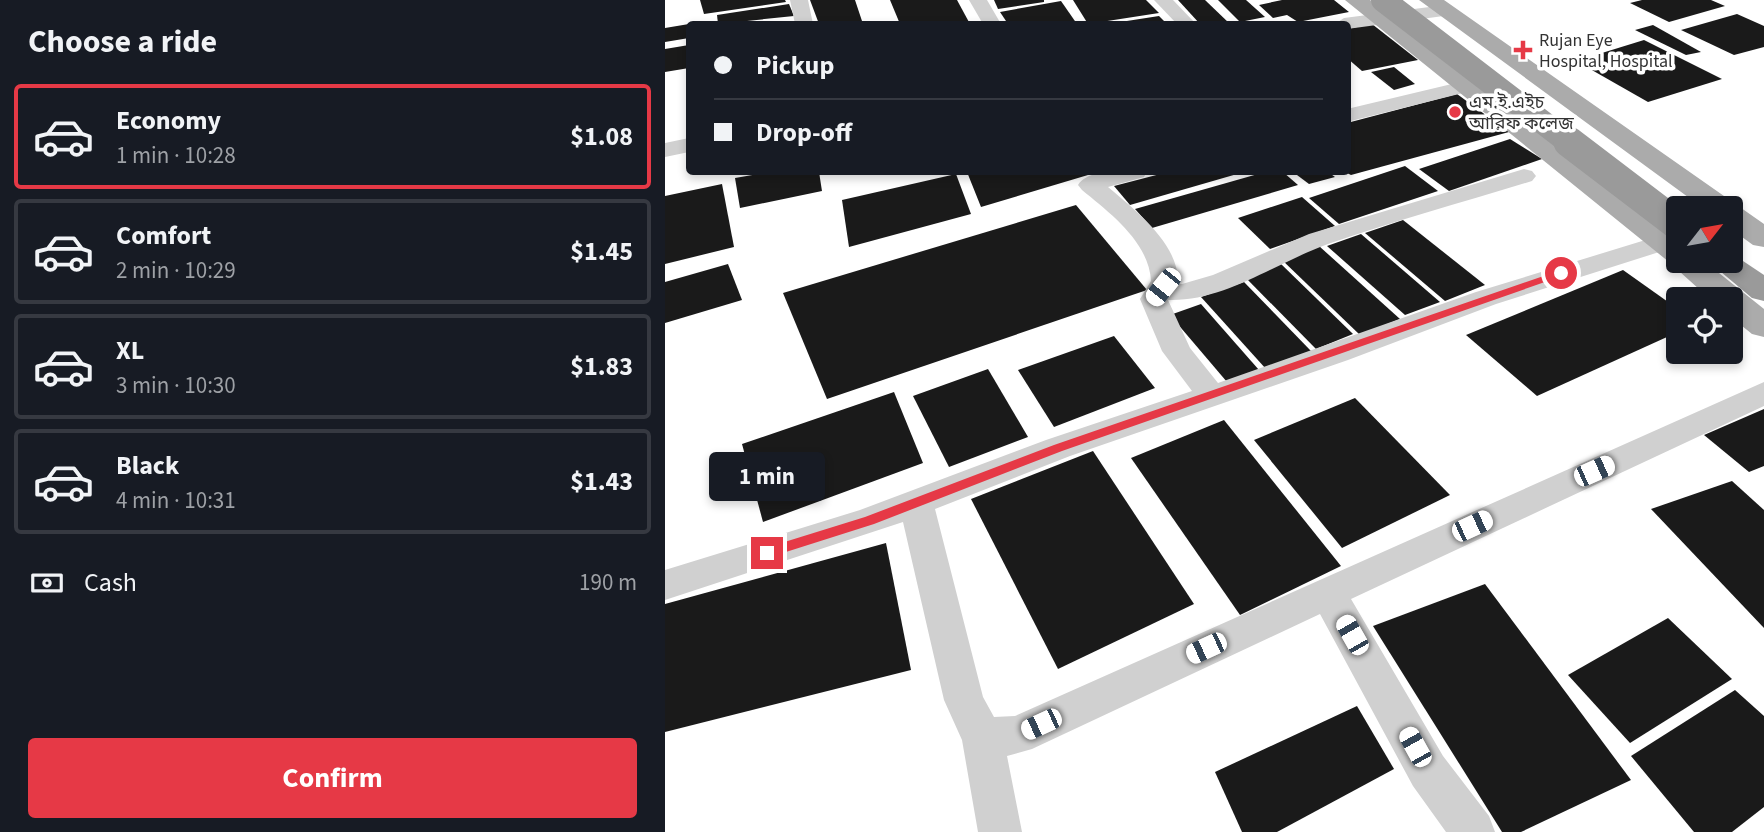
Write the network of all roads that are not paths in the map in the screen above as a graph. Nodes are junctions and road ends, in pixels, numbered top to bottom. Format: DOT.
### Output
graph roads {
  1 [pos="799,0"];
  2 [pos="978,0"];
  3 [pos="1163,0"];
  4 [pos="1356,0"];
  5 [pos="1402,0"];
  6 [pos="1437,6"];
  7 [pos="1380,9"];
  8 [pos="803,21"];
  9 [pos="990,21"];
  10 [pos="1184,21"];
  11 [pos="1351,21"];
  12 [pos="1456,89"];
  13 [pos="1351,115"];
  14 [pos="686,146"];
  15 [pos="665,150"];
  16 [pos="1125,175"];
  17 [pos="1524,176"];
  18 [pos="1672,196"];
  19 [pos="1696,196"];
  20 [pos="1743,234"];
  21 [pos="1666,236"];
  22 [pos="1666,247"];
  23 [pos="1764,264"];
  24 [pos="1705,273"];
  25 [pos="1740,273"];
  26 [pos="1163,287"];
  27 [pos="1719,287"];
  28 [pos="1764,291"];
  29 [pos="1743,309"];
  30 [pos="1764,326"];
  31 [pos="1764,393"];
  32 [pos="1212,396"];
  33 [pos="916,502"];
  34 [pos="665,585"];
  35 [pos="1327,592"];
  36 [pos="983,738"];
  37 [pos="1000,832"];
  38 [pos="1473,832"];
  1 -- 8 [label="street"];
  2 -- 9 [label="street"];
  3 -- 10 [label="street"];
  4 -- 7 [label="main road"];
  5 -- 18 [label="highway"];
  6 -- 7 [label="street"];
  6 -- 19 [label="main road"];
  7 -- 11 [label="street"];
  7 -- 21 [label="main road"];
  12 -- 13 [label="street"];
  14 -- 15 [label="street"];
  16 -- 26 [label="street"];
  17 -- 26 [label="street"];
  20 -- 23 [label="highway"];
  22 -- 32 [label="street"];
  24 -- 27 [label="main road"];
  25 -- 28 [label="highway"];
  26 -- 32 [label="street"];
  29 -- 30 [label="main road"];
  31 -- 35 [label="street"];
  32 -- 33 [label="street"];
  33 -- 34 [label="street"];
  33 -- 36 [label="street"];
  35 -- 36 [label="street"];
  35 -- 38 [label="street"];
  36 -- 37 [label="street"];
}
